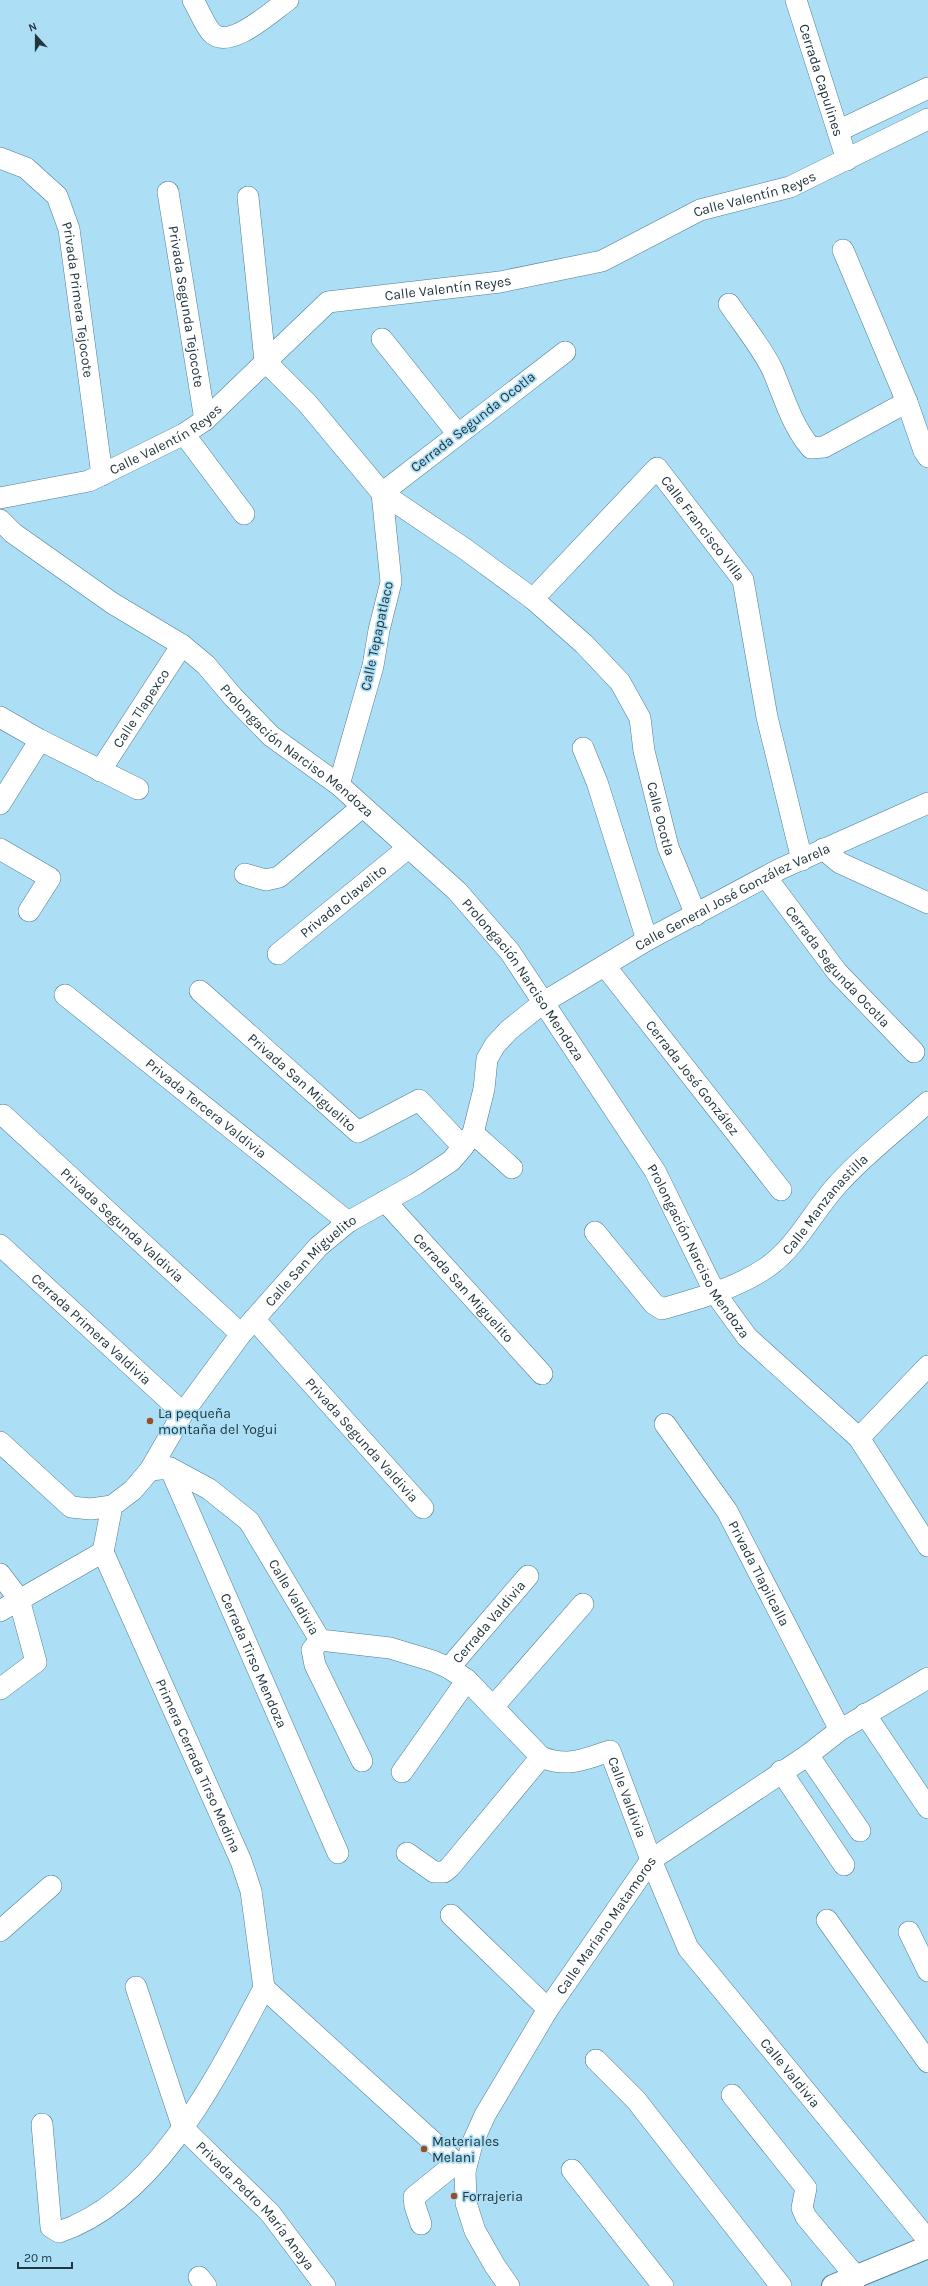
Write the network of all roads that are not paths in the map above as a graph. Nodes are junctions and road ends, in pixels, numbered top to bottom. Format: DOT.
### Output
graph roads {
  1 [pos="193,0"];
  2 [pos="288,0"];
  3 [pos="796,0"];
  4 [pos="928,88"];
  5 [pos="928,119"];
  6 [pos="838,131"];
  7 [pos="0,158"];
  8 [pos="847,160"];
  9 [pos="168,192"];
  10 [pos="248,197"];
  11 [pos="844,250"];
  12 [pos="729,304"];
  13 [pos="382,339"];
  14 [pos="565,352"];
  15 [pos="265,361"];
  16 [pos="907,402"];
  17 [pos="205,420"];
  18 [pos="457,433"];
  19 [pos="184,434"];
  20 [pos="928,458"];
  21 [pos="102,475"];
  22 [pos="382,493"];
  23 [pos="0,498"];
  24 [pos="244,514"];
  25 [pos="0,520"];
  26 [pos="533,599"];
  27 [pos="182,645"];
  28 [pos="0,717"];
  29 [pos="40,740"];
  30 [pos="583,748"];
  31 [pos="100,771"];
  32 [pos="339,785"];
  33 [pos="138,789"];
  34 [pos="928,803"];
  35 [pos="0,804"];
  36 [pos="362,807"];
  37 [pos="408,848"];
  38 [pos="0,849"];
  39 [pos="823,849"];
  40 [pos="802,860"];
  41 [pos="245,874"];
  42 [pos="766,877"];
  43 [pos="928,903"];
  44 [pos="29,911"];
  45 [pos="696,915"];
  46 [pos="647,940"];
  47 [pos="278,954"];
  48 [pos="605,966"];
  49 [pos="200,991"];
  50 [pos="65,995"];
  51 [pos="544,1002"];
  52 [pos="914,1052"];
  53 [pos="928,1102"];
  54 [pos="3,1115"];
  55 [pos="468,1140"];
  56 [pos="512,1168"];
  57 [pos="781,1190"];
  58 [pos="385,1201"];
  59 [pos="348,1222"];
  60 [pos="595,1232"];
  61 [pos="0,1245"];
  62 [pos="715,1293"];
  63 [pos="247,1326"];
  64 [pos="928,1366"];
  65 [pos="542,1374"];
  66 [pos="183,1413"];
  67 [pos="665,1424"];
  68 [pos="858,1438"];
  69 [pos="0,1442"];
  70 [pos="160,1469"];
  71 [pos="112,1506"];
  72 [pos="423,1508"];
  73 [pos="928,1546"];
  74 [pos="103,1552"];
  75 [pos="0,1574"];
  76 [pos="528,1576"];
  77 [pos="19,1599"];
  78 [pos="582,1604"];
  79 [pos="0,1611"];
  80 [pos="320,1640"];
  81 [pos="449,1668"];
  82 [pos="928,1678"];
  83 [pos="466,1680"];
  84 [pos="0,1689"];
  85 [pos="493,1707"];
  86 [pos="865,1714"];
  87 [pos="840,1730"];
  88 [pos="808,1755"];
  89 [pos="541,1757"];
  90 [pos="362,1761"];
  91 [pos="781,1771"];
  92 [pos="402,1772"];
  93 [pos="928,1808"];
  94 [pos="860,1831"];
  95 [pos="338,1853"];
  96 [pos="407,1853"];
  97 [pos="651,1860"];
  98 [pos="844,1864"];
  99 [pos="51,1886"];
  100 [pos="451,1915"];
  101 [pos="827,1920"];
  102 [pos="0,1931"];
  103 [pos="909,1932"];
  104 [pos="928,1971"];
  105 [pos="136,1987"];
  106 [pos="264,1988"];
  107 [pos="548,2009"];
  108 [pos="596,2060"];
  109 [pos="928,2062"];
  110 [pos="732,2095"];
  111 [pos="42,2124"];
  112 [pos="183,2128"];
  113 [pos="461,2167"];
  114 [pos="572,2170"];
  115 [pos="421,2224"];
  116 [pos="928,2240"];
  117 [pos="928,2247"];
  118 [pos="857,2278"];
  119 [pos="325,2286"];
  120 [pos="509,2286"];
  121 [pos="663,2286"];
  122 [pos="781,2286"];
  123 [pos="833,2286"];
  1 -- 2 [label="street"];
  3 -- 6 [label="street, Cerrada Capulines"];
  4 -- 6 [label="street"];
  5 -- 8 [label="street, Calle Valentín Reyes"];
  6 -- 8 [label="street, Cerrada Capulines"];
  7 -- 21 [label="street, Privada Primera Tejocote"];
  8 -- 15 [label="street, Calle Valentín Reyes"];
  9 -- 17 [label="street, Privada Segunda Tejocote"];
  10 -- 15 [label="street"];
  11 -- 16 [label="street"];
  12 -- 16 [label="street"];
  13 -- 18 [label="street"];
  14 -- 18 [label="street, Cerrada Segunda Ocotla"];
  15 -- 17 [label="street, Calle Valentín Reyes"];
  15 -- 22 [label="street"];
  16 -- 20 [label="street"];
  17 -- 19 [label="street, Calle Valentín Reyes"];
  18 -- 22 [label="street, Cerrada Segunda Ocotla"];
  19 -- 21 [label="street, Calle Valentín Reyes"];
  19 -- 24 [label="street"];
  21 -- 23 [label="street, Calle Valentín Reyes"];
  22 -- 26 [label="street"];
  22 -- 32 [label="street, Calle Tepapatlaco"];
  25 -- 27 [label="street, Prolongación Narciso Mendoza"];
  26 -- 40 [label="street, Calle Francisco Villa"];
  26 -- 45 [label="street, Calle Ocotla"];
  27 -- 31 [label="street, Calle Tlapexco"];
  27 -- 32 [label="street, Prolongación Narciso Mendoza"];
  28 -- 29 [label="street"];
  29 -- 31 [label="street"];
  29 -- 35 [label="street"];
  30 -- 46 [label="street"];
  31 -- 33 [label="street"];
  32 -- 36 [label="street, Prolongación Narciso Mendoza"];
  34 -- 39 [label="street, Calle General José González Varela"];
  36 -- 37 [label="street, Prolongación Narciso Mendoza"];
  36 -- 41 [label="street"];
  37 -- 47 [label="street, Privada Clavelito"];
  37 -- 51 [label="street, Prolongación Narciso Mendoza"];
  38 -- 44 [label="street"];
  39 -- 40 [label="street, Calle General José González Varela"];
  39 -- 43 [label="street"];
  40 -- 42 [label="street, Calle General José González Varela"];
  42 -- 45 [label="street, Calle General José González Varela"];
  42 -- 52 [label="street, Cerrada Segunda Ocotla"];
  45 -- 46 [label="street, Calle General José González Varela"];
  46 -- 48 [label="street, Calle General José González Varela"];
  48 -- 51 [label="street, Calle General José González Varela"];
  48 -- 57 [label="street, Cerrada José González"];
  49 -- 55 [label="street, Privada San Miguelito"];
  50 -- 59 [label="street, Privada Tercera Valdivia"];
  51 -- 55 [label="street, Calle San Miguelito"];
  51 -- 62 [label="street, Prolongación Narciso Mendoza"];
  53 -- 62 [label="street, Calle Manzanastilla"];
  54 -- 63 [label="street, Privada Segunda Valdivia"];
  55 -- 56 [label="street"];
  55 -- 58 [label="street, Calle San Miguelito"];
  58 -- 59 [label="street, Calle San Miguelito"];
  58 -- 65 [label="street, Cerrada San Miguelito"];
  59 -- 63 [label="street, Calle San Miguelito"];
  60 -- 62 [label="street, Calle Manzanastilla"];
  61 -- 66 [label="street, Cerrada Primera Valdivia"];
  62 -- 68 [label="street, Prolongación Narciso Mendoza"];
  63 -- 66 [label="street, Calle San Miguelito"];
  63 -- 72 [label="street, Privada Segunda Valdivia"];
  64 -- 68 [label="street"];
  66 -- 70 [label="street, Calle San Miguelito"];
  67 -- 87 [label="street, Privada Tlapilcalla"];
  68 -- 73 [label="street, Prolongación Narciso Mendoza"];
  69 -- 71 [label="street"];
  70 -- 71 [label="street, Calle San Miguelito"];
  70 -- 80 [label="street, Calle Valdivia"];
  70 -- 95 [label="street, Cerrada Tirso Mendoza"];
  71 -- 74 [label="street"];
  74 -- 77 [label="street"];
  74 -- 106 [label="street, Primera Cerrada Tirso Medina"];
  75 -- 77 [label="street"];
  76 -- 81 [label="street, Cerrada Valdivia"];
  77 -- 79 [label="street"];
  77 -- 84 [label="street"];
  78 -- 85 [label="street"];
  80 -- 81 [label="street, Calle Valdivia"];
  80 -- 90 [label="street"];
  81 -- 83 [label="street, Calle Valdivia"];
  82 -- 86 [label="street, Calle Mariano Matamoros"];
  83 -- 85 [label="street, Calle Valdivia"];
  83 -- 92 [label="street"];
  85 -- 89 [label="street, Calle Valdivia"];
  86 -- 87 [label="street, Calle Mariano Matamoros"];
  86 -- 93 [label="street"];
  87 -- 88 [label="street, Calle Mariano Matamoros"];
  88 -- 91 [label="street, Calle Mariano Matamoros"];
  88 -- 94 [label="street"];
  89 -- 96 [label="street"];
  89 -- 97 [label="street, Calle Valdivia"];
  91 -- 97 [label="street, Calle Mariano Matamoros"];
  91 -- 98 [label="street"];
  97 -- 107 [label="street, Calle Mariano Matamoros"];
  97 -- 116 [label="street, Calle Valdivia"];
  99 -- 102 [label="street"];
  100 -- 107 [label="street"];
  101 -- 109 [label="street"];
  103 -- 104 [label="street"];
  105 -- 112 [label="street"];
  106 -- 112 [label="street"];
  106 -- 113 [label="street"];
  107 -- 113 [label="street, Calle Mariano Matamoros"];
  108 -- 122 [label="street"];
  110 -- 118 [label="street"];
  111 -- 112 [label="street"];
  112 -- 119 [label="street, Privada Pedro María Anaya"];
  113 -- 115 [label="street"];
  113 -- 120 [label="street, Calle Mariano Matamoros"];
  114 -- 121 [label="street"];
  117 -- 118 [label="main road"];
  118 -- 123 [label="main road"];
}
